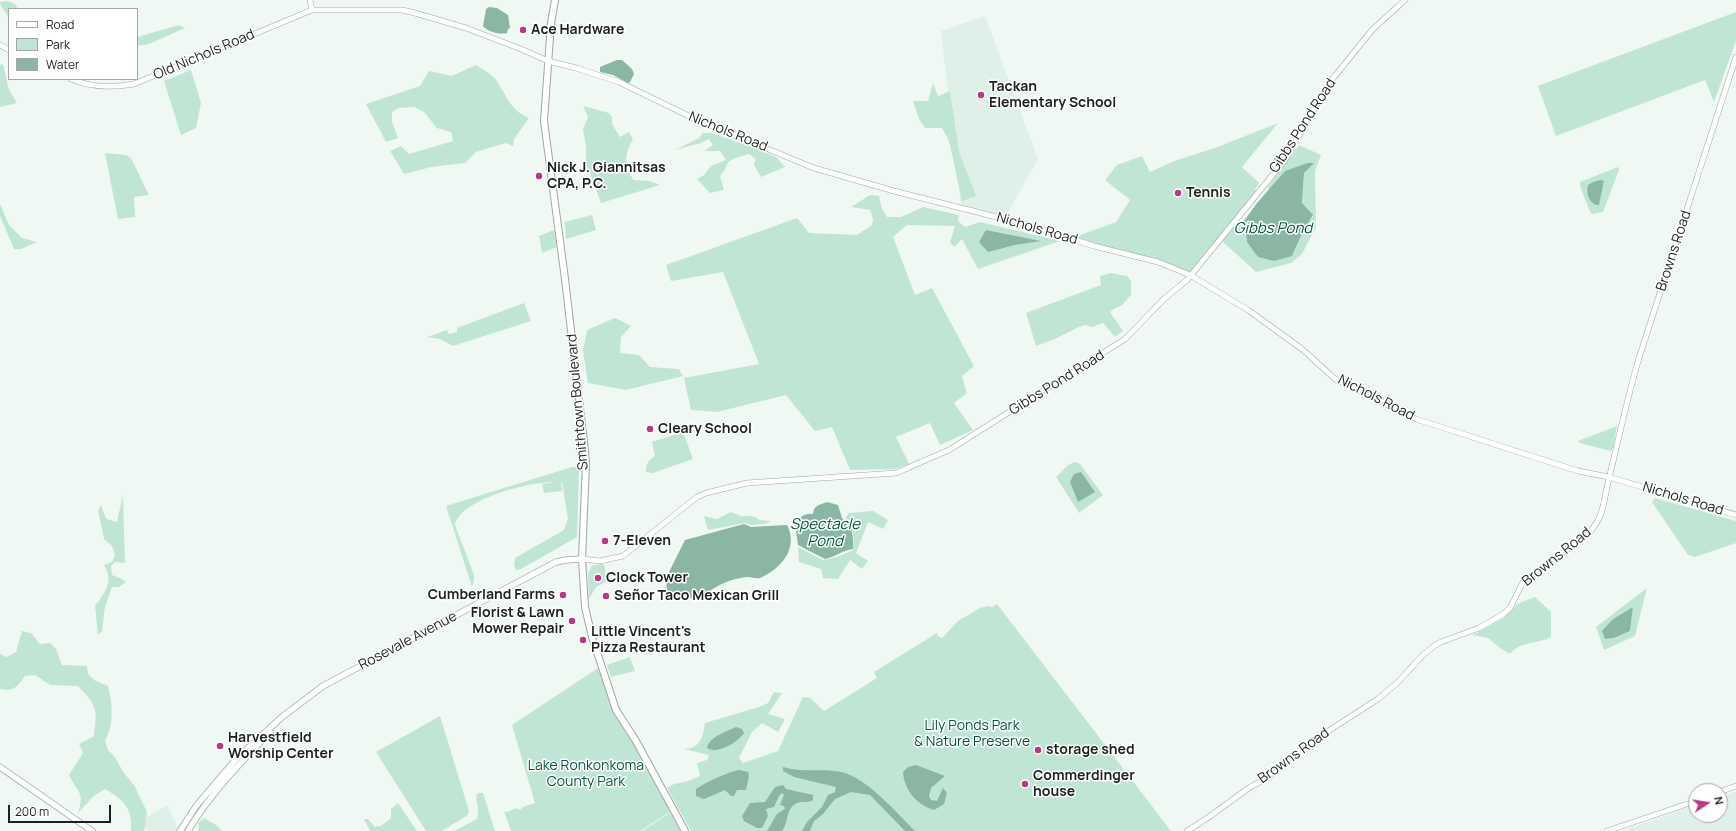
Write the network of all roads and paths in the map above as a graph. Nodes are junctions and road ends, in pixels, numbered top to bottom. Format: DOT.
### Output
graph roads {
  1 [pos="310,0"];
  2 [pos="555,0"];
  3 [pos="1405,0"];
  4 [pos="312,10"];
  5 [pos="1736,58"];
  6 [pos="548,62"];
  7 [pos="74,80"];
  8 [pos="1190,275"];
  9 [pos="1609,477"];
  10 [pos="1736,515"];
  11 [pos="582,560"];
  12 [pos="282,717"];
  13 [pos="0,767"];
  14 [pos="1688,804"];
  15 [pos="92,831"];
  16 [pos="180,831"];
  17 [pos="188,831"];
  18 [pos="685,831"];
  19 [pos="1187,831"];
  20 [pos="1607,831"];
  1 -- 4 [label="street"];
  2 -- 6 [label="main road, Smithtown Boulevard"];
  3 -- 8 [label="street, Gibbs Pond Road"];
  4 -- 6 [label="street, Nichols Road"];
  4 -- 7 [label="street, Old Nichols Road"];
  5 -- 9 [label="street, Browns Road"];
  6 -- 8 [label="street, Nichols Road"];
  6 -- 11 [label="main road, Smithtown Boulevard"];
  8 -- 9 [label="street, Nichols Road"];
  8 -- 11 [label="street, Gibbs Pond Road"];
  9 -- 10 [label="street, Nichols Road"];
  9 -- 19 [label="street, Browns Road"];
  11 -- 12 [label="main road, Rosevale Avenue"];
  11 -- 18 [label="main road, Smithtown Boulevard"];
  12 -- 16 [label="main road, Rosevale Avenue"];
  12 -- 17 [label="main road, Rosevale Avenue"];
  13 -- 15 [label="main road"];
  14 -- 20 [label="street"];
}
